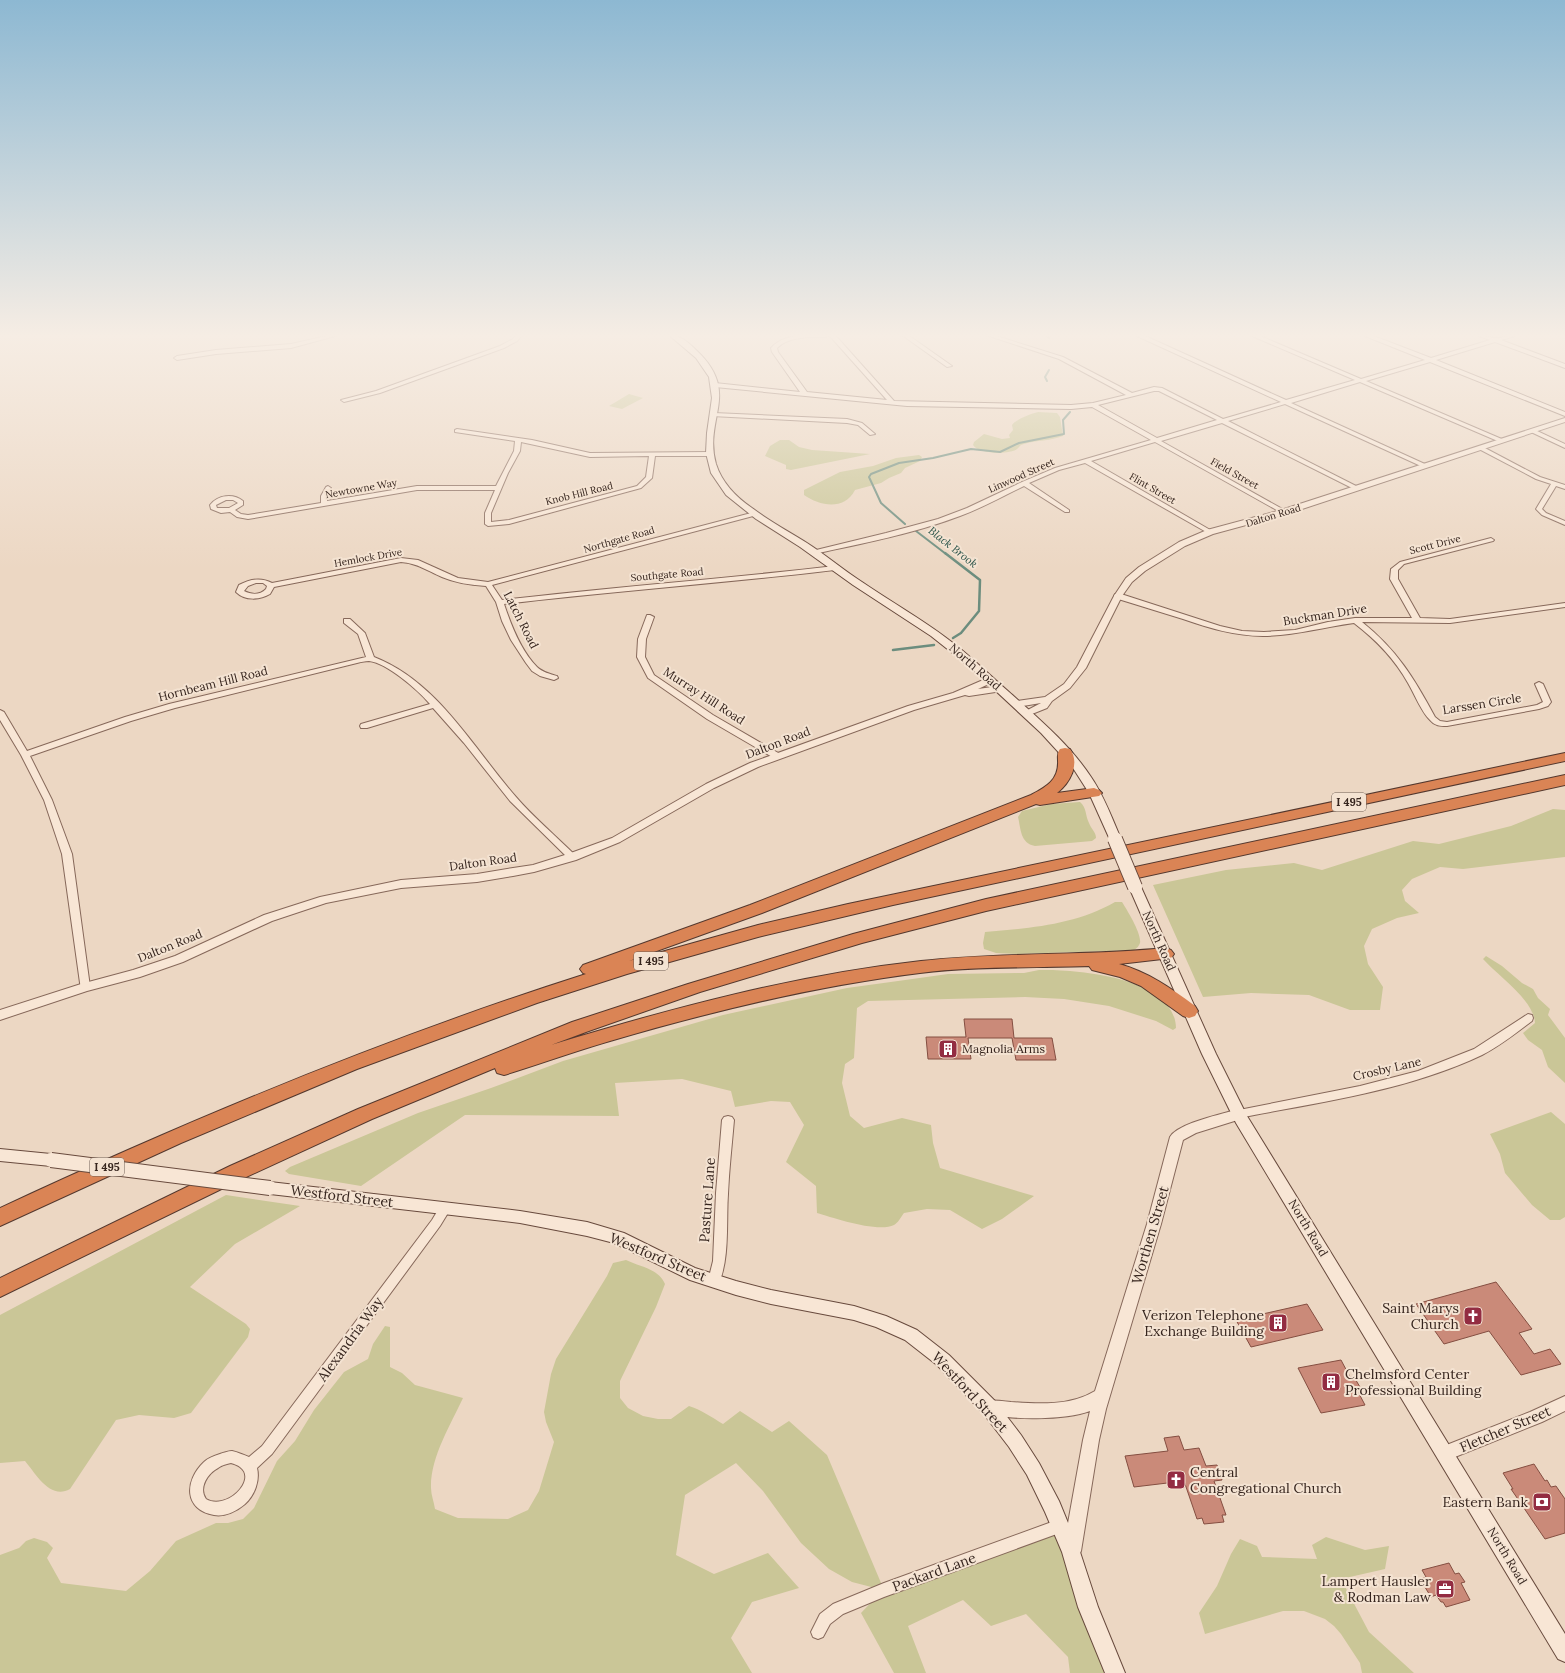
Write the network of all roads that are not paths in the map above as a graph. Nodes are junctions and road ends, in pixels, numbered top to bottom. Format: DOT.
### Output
graph roads {
  1 [pos="1108,413"];
  2 [pos="1208,413"];
  3 [pos="1250,413"];
  4 [pos="1311,413"];
  5 [pos="1436,413"];
  6 [pos="714,415"];
  7 [pos="1565,420"];
  8 [pos="1223,421"];
  9 [pos="457,430"];
  10 [pos="1533,431"];
  11 [pos="872,434"];
  12 [pos="518,440"];
  13 [pos="1156,440"];
  14 [pos="1502,441"];
  15 [pos="538,443"];
  16 [pos="1565,446"];
  17 [pos="1481,448"];
  18 [pos="517,451"];
  19 [pos="709,454"];
  20 [pos="652,455"];
  21 [pos="1086,461"];
  22 [pos="1425,466"];
  23 [pos="1024,484"];
  24 [pos="1554,484"];
  25 [pos="1565,487"];
  26 [pos="328,488"];
  27 [pos="498,488"];
  28 [pos="1356,488"];
  29 [pos="324,504"];
  30 [pos="231,510"];
  31 [pos="1067,511"];
  32 [pos="1284,512"];
  33 [pos="755,514"];
  34 [pos="1565,524"];
  35 [pos="1210,532"];
  36 [pos="1491,540"];
  37 [pos="814,552"];
  38 [pos="835,568"];
  39 [pos="488,584"];
  40 [pos="271,585"];
  41 [pos="1118,596"];
  42 [pos="500,602"];
  43 [pos="1565,605"];
  44 [pos="650,617"];
  45 [pos="1355,620"];
  46 [pos="1417,620"];
  47 [pos="347,621"];
  48 [pos="371,659"];
  49 [pos="554,678"];
  50 [pos="990,680"];
  51 [pos="1539,684"];
  52 [pos="999,689"];
  53 [pos="956,695"];
  54 [pos="1048,699"];
  55 [pos="1017,704"];
  56 [pos="434,705"];
  57 [pos="0,712"];
  58 [pos="1027,713"];
  59 [pos="364,726"];
  60 [pos="1065,752"];
  61 [pos="25,755"];
  62 [pos="1565,755"];
  63 [pos="777,756"];
  64 [pos="1565,780"];
  65 [pos="1094,793"];
  66 [pos="1021,804"];
  67 [pos="572,857"];
  68 [pos="1165,954"];
  69 [pos="1042,962"];
  70 [pos="85,987"];
  71 [pos="1189,1011"];
  72 [pos="0,1015"];
  73 [pos="1528,1018"];
  74 [pos="370,1056"];
  75 [pos="365,1114"];
  76 [pos="1239,1114"];
  77 [pos="728,1120"];
  78 [pos="0,1154"];
  79 [pos="445,1208"];
  80 [pos="0,1217"];
  81 [pos="714,1281"];
  82 [pos="0,1288"];
  83 [pos="1102,1396"];
  84 [pos="1565,1403"];
  85 [pos="989,1407"];
  86 [pos="1445,1454"];
  87 [pos="249,1466"];
  88 [pos="1060,1526"];
  89 [pos="1072,1552"];
  90 [pos="818,1632"];
  91 [pos="1565,1652"];
  92 [pos="1115,1673"];
  1 -- 13 [label="street, Field Street"];
  2 -- 8 [label="street"];
  3 -- 8 [label="street, Linwood Street"];
  4 -- 22 [label="street"];
  5 -- 14 [label="street"];
  6 -- 11 [label="street"];
  6 -- 19 [label="main road, North Road"];
  7 -- 10 [label="street, Dalton Road"];
  8 -- 13 [label="street, Linwood Street"];
  8 -- 28 [label="street"];
  9 -- 12 [label="street"];
  10 -- 14 [label="street, Dalton Road"];
  10 -- 16 [label="street"];
  12 -- 15 [label="street"];
  12 -- 18 [label="street"];
  13 -- 21 [label="street, Linwood Street"];
  13 -- 32 [label="street, Field Street"];
  14 -- 17 [label="street, Dalton Road"];
  15 -- 18 [label="street"];
  15 -- 20 [label="street"];
  17 -- 22 [label="street, Dalton Road"];
  17 -- 24 [label="street"];
  18 -- 27 [label="street"];
  19 -- 20 [label="street"];
  19 -- 33 [label="main road, North Road"];
  20 -- 27 [label="street, Knob Hill Road"];
  21 -- 23 [label="street, Linwood Street"];
  21 -- 35 [label="street, Flint Street"];
  22 -- 28 [label="street, Dalton Road"];
  23 -- 31 [label="street"];
  23 -- 37 [label="street, Linwood Street"];
  24 -- 25 [label="street"];
  24 -- 34 [label="street"];
  26 -- 29 [label="street"];
  27 -- 29 [label="street, Newtowne Way"];
  28 -- 32 [label="street, Dalton Road"];
  29 -- 30 [label="street, Newtowne Way"];
  32 -- 35 [label="street, Dalton Road"];
  33 -- 37 [label="main road, North Road"];
  33 -- 39 [label="street, Northgate Road"];
  35 -- 41 [label="street, Dalton Road"];
  36 -- 46 [label="street, Scott Drive"];
  37 -- 38 [label="main road, North Road"];
  38 -- 42 [label="street, Southgate Road"];
  38 -- 50 [label="main road, North Road"];
  39 -- 40 [label="street, Hemlock Drive"];
  39 -- 42 [label="street, Latch Road"];
  41 -- 45 [label="street, Buckman Drive"];
  41 -- 54 [label="street, Dalton Road"];
  42 -- 49 [label="street, Latch Road"];
  43 -- 46 [label="street, Buckman Drive"];
  44 -- 63 [label="street, Murray Hill Road"];
  45 -- 46 [label="street, Buckman Drive"];
  45 -- 51 [label="street, Larssen Circle"];
  47 -- 48 [label="street"];
  48 -- 56 [label="street"];
  48 -- 61 [label="street, Hornbeam Hill Road"];
  50 -- 52 [label="main road, North Road"];
  50 -- 53 [label="street, Dalton Road"];
  52 -- 53 [label="street, Dalton Road"];
  52 -- 55 [label="main road, North Road"];
  53 -- 63 [label="street, Dalton Road"];
  54 -- 55 [label="street, Dalton Road"];
  54 -- 58 [label="street, Dalton Road"];
  55 -- 58 [label="main road, North Road"];
  56 -- 59 [label="street"];
  56 -- 67 [label="street"];
  57 -- 61 [label="street"];
  58 -- 60 [label="main road, North Road"];
  60 -- 65 [label="main road, North Road"];
  60 -- 66 [label="highway"];
  61 -- 70 [label="street"];
  62 -- 74 [label="highway, I 495"];
  63 -- 67 [label="street, Dalton Road"];
  64 -- 75 [label="highway, I 495"];
  65 -- 66 [label="highway"];
  65 -- 68 [label="main road, North Road, bridge"];
  66 -- 74 [label="highway"];
  67 -- 70 [label="street, Dalton Road"];
  68 -- 69 [label="highway"];
  68 -- 71 [label="main road, North Road"];
  69 -- 71 [label="highway"];
  69 -- 75 [label="highway"];
  70 -- 72 [label="street, Dalton Road"];
  71 -- 76 [label="main road, North Road"];
  73 -- 76 [label="street, Crosby Lane"];
  74 -- 80 [label="highway, I 495"];
  75 -- 82 [label="highway, I 495"];
  76 -- 83 [label="street, Worthen Street"];
  76 -- 86 [label="main road, North Road"];
  77 -- 81 [label="street, Pasture Lane"];
  78 -- 79 [label="main road, Westford Street, bridge"];
  79 -- 81 [label="main road, Westford Street"];
  79 -- 87 [label="street, Alexandria Way"];
  81 -- 85 [label="main road, Westford Street"];
  83 -- 85 [label="street"];
  83 -- 89 [label="street, Worthen Street"];
  84 -- 86 [label="street, Fletcher Street"];
  85 -- 88 [label="main road, Westford Street"];
  86 -- 91 [label="main road, North Road"];
  88 -- 89 [label="main road, Westford Street"];
  88 -- 90 [label="street, Packard Lane"];
  89 -- 92 [label="main road, Westford Street"];
}
